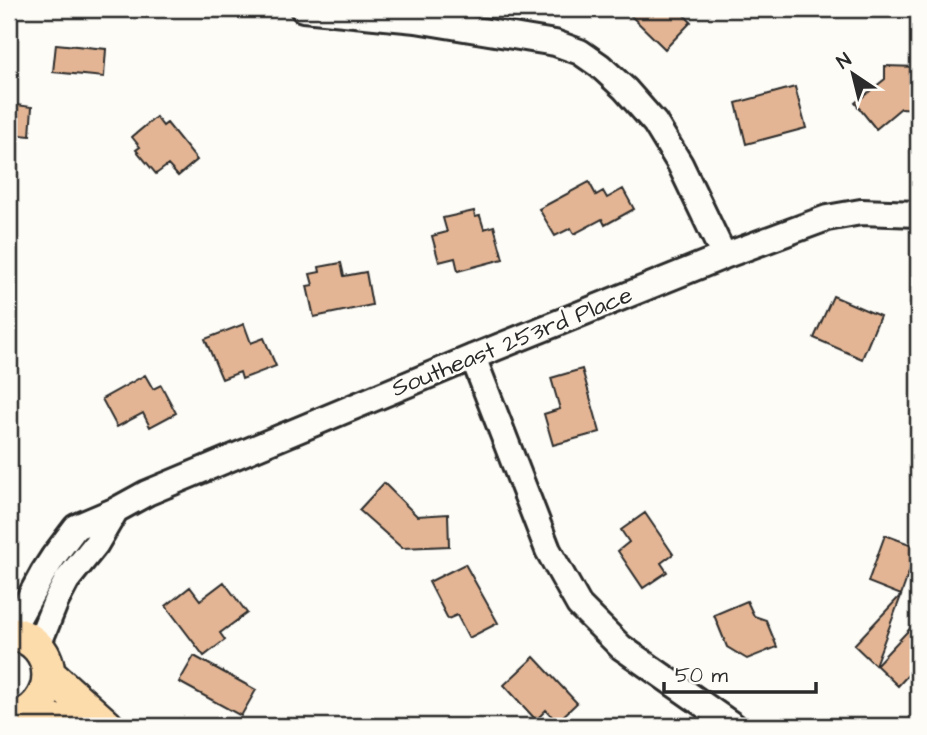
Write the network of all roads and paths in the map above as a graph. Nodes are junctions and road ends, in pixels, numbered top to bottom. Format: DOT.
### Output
graph roads {
  1 [pos="303,9"];
  2 [pos="416,14"];
  3 [pos="918,214"];
  4 [pos="724,256"];
  5 [pos="473,357"];
  6 [pos="116,510"];
  7 [pos="9,633"];
  8 [pos="43,661"];
  9 [pos="19,717"];
  10 [pos="75,726"];
  11 [pos="107,726"];
  12 [pos="734,726"];
  1 -- 2 [label="street"];
  2 -- 4 [label="street"];
  3 -- 4 [label="street, Southeast 253rd Place"];
  4 -- 5 [label="street, Southeast 253rd Place"];
  5 -- 6 [label="street, Southeast 253rd Place"];
  5 -- 12 [label="street"];
  6 -- 7 [label="street, Southeast 253rd Place"];
  6 -- 8 [label="street, Southeast 253rd Place"];
  7 -- 8 [label="main road"];
  8 -- 9 [label="main road"];
  8 -- 11 [label="main road"];
  9 -- 10 [label="main road"];
}
